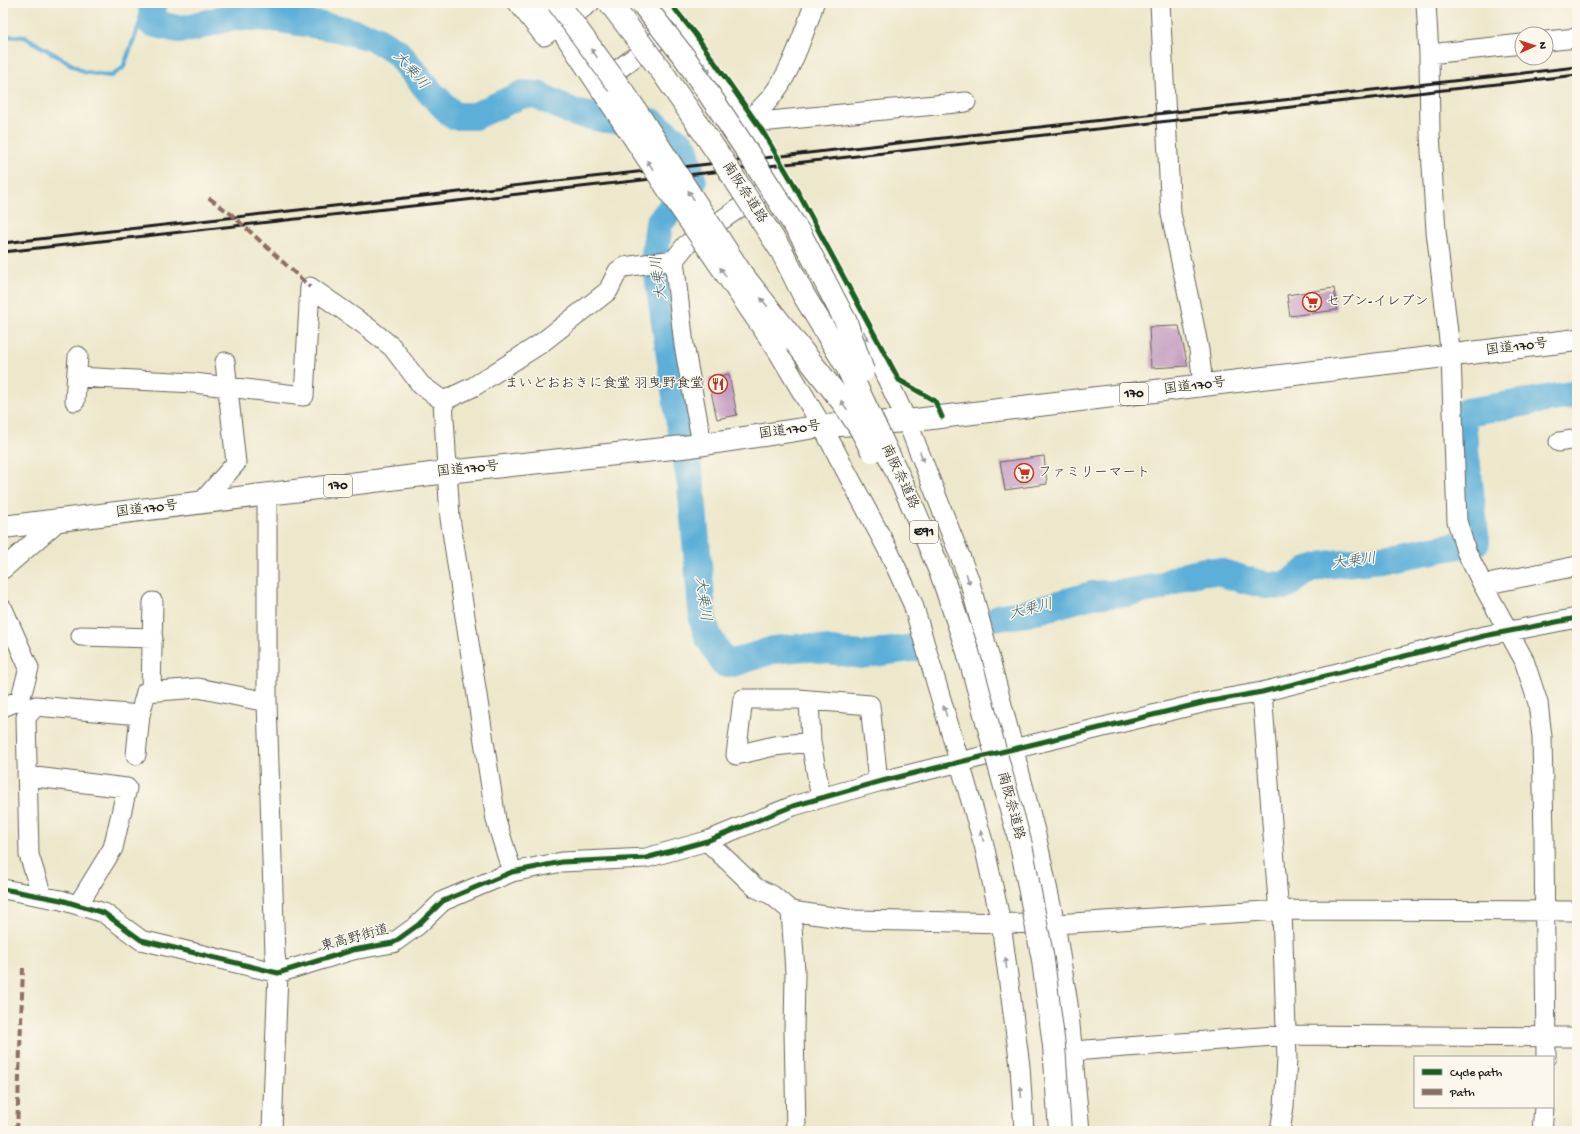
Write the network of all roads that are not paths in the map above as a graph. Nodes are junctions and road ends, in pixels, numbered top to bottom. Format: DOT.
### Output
graph roads {
  1 [pos="518,3"];
  2 [pos="541,3"];
  3 [pos="558,3"];
  4 [pos="590,3"];
  5 [pos="610,3"];
  6 [pos="622,3"];
  7 [pos="642,3"];
  8 [pos="659,3"];
  9 [pos="814,3"];
  10 [pos="1160,3"];
  11 [pos="1426,3"];
  12 [pos="676,26"];
  13 [pos="551,31"];
  14 [pos="1577,38"];
  15 [pos="1554,40"];
  16 [pos="1514,45"];
  17 [pos="1429,54"];
  18 [pos="597,84"];
  19 [pos="966,102"];
  20 [pos="748,119"];
  21 [pos="779,180"];
  22 [pos="662,261"];
  23 [pos="1577,340"];
  24 [pos="78,356"];
  25 [pos="1451,356"];
  26 [pos="225,362"];
  27 [pos="863,370"];
  28 [pos="77,377"];
  29 [pos="1203,386"];
  30 [pos="227,387"];
  31 [pos="75,401"];
  32 [pos="443,401"];
  33 [pos="908,421"];
  34 [pos="822,426"];
  35 [pos="1577,439"];
  36 [pos="1559,442"];
  37 [pos="689,446"];
  38 [pos="447,472"];
  39 [pos="267,494"];
  40 [pos="201,503"];
  41 [pos="59,520"];
  42 [pos="3,527"];
  43 [pos="1577,566"];
  44 [pos="3,570"];
  45 [pos="1483,585"];
  46 [pos="153,602"];
  47 [pos="1577,618"];
  48 [pos="5,619"];
  49 [pos="1508,632"];
  50 [pos="81,636"];
  51 [pos="152,638"];
  52 [pos="968,652"];
  53 [pos="151,692"];
  54 [pos="1262,692"];
  55 [pos="809,700"];
  56 [pos="267,702"];
  57 [pos="3,707"];
  58 [pos="140,715"];
  59 [pos="811,742"];
  60 [pos="1014,749"];
  61 [pos="136,755"];
  62 [pos="960,762"];
  63 [pos="27,776"];
  64 [pos="878,782"];
  65 [pos="821,798"];
  66 [pos="707,841"];
  67 [pos="512,872"];
  68 [pos="3,889"];
  69 [pos="42,896"];
  70 [pos="78,905"];
  71 [pos="1282,910"];
  72 [pos="791,911"];
  73 [pos="1545,911"];
  74 [pos="1577,911"];
  75 [pos="1001,923"];
  76 [pos="1055,924"];
  77 [pos="278,973"];
  78 [pos="1286,1035"];
  79 [pos="1547,1036"];
  80 [pos="1577,1036"];
  81 [pos="1073,1051"];
  82 [pos="1546,1056"];
  83 [pos="1544,1108"];
  84 [pos="272,1131"];
  85 [pos="796,1131"];
  86 [pos="1024,1131"];
  87 [pos="1060,1131"];
  88 [pos="1070,1131"];
  89 [pos="1080,1131"];
  90 [pos="1280,1131"];
  91 [pos="1542,1131"];
  1 -- 13 [label="street"];
  2 -- 13 [label="street"];
  52 -- 3 [label="highway, one-way, bridge"];
  4 -- 13 [label="street"];
  5 -- 52 [label="highway, 南阪奈道路 / E91, bridge"];
  6 -- 27 [label="highway, 南阪奈道路 / E91, bridge"];
  7 -- 27 [label="highway, bridge"];
  8 -- 12 [label="street"];
  9 -- 20 [label="street"];
  10 -- 29 [label="street"];
  11 -- 17 [label="street"];
  12 -- 18 [label="street"];
  12 -- 20 [label="street, one-way"];
  13 -- 18 [label="street"];
  14 -- 15 [label="street"];
  16 -- 17 [label="street"];
  17 -- 25 [label="street"];
  34 -- 18 [label="street, one-way, bridge"];
  19 -- 20 [label="street"];
  20 -- 21 [label="street"];
  21 -- 22 [label="street"];
  21 -- 33 [label="street, one-way"];
  22 -- 32 [label="street"];
  22 -- 37 [label="street"];
  23 -- 25 [label="highway, 国道170号 / 170"];
  24 -- 28 [label="street"];
  25 -- 29 [label="highway, 国道170号 / 170"];
  25 -- 45 [label="street"];
  26 -- 30 [label="street"];
  27 -- 88 [label="highway, 南阪奈道路 / E91"];
  28 -- 30 [label="street"];
  28 -- 31 [label="street"];
  29 -- 33 [label="highway, 国道170号 / 170"];
  30 -- 32 [label="street"];
  30 -- 40 [label="street"];
  32 -- 38 [label="street"];
  33 -- 34 [label="highway, 国道170号 / 170"];
  33 -- 60 [label="street, one-way"];
  34 -- 37 [label="highway, 国道170号 / 170"];
  62 -- 34 [label="street, one-way"];
  35 -- 36 [label="street"];
  37 -- 38 [label="highway, 国道170号 / 170"];
  38 -- 39 [label="highway, 国道170号 / 170"];
  38 -- 67 [label="street"];
  39 -- 40 [label="highway, 国道170号 / 170"];
  39 -- 56 [label="street"];
  40 -- 41 [label="highway, 国道170号 / 170"];
  41 -- 42 [label="highway, 国道170号 / 170"];
  41 -- 44 [label="street"];
  43 -- 45 [label="street"];
  45 -- 49 [label="street"];
  46 -- 51 [label="street"];
  47 -- 49 [label="street, 東高野街道"];
  48 -- 57 [label="street"];
  49 -- 54 [label="street, 東高野街道"];
  49 -- 73 [label="street"];
  50 -- 51 [label="street"];
  51 -- 53 [label="street"];
  52 -- 87 [label="highway, 南阪奈道路 / E91, bridge"];
  53 -- 56 [label="street"];
  53 -- 58 [label="street"];
  54 -- 60 [label="street, 東高野街道"];
  54 -- 71 [label="street"];
  55 -- 59 [label="street"];
  55 -- 59 [label="street"];
  55 -- 64 [label="street"];
  56 -- 77 [label="street"];
  58 -- 61 [label="street"];
  58 -- 63 [label="street"];
  59 -- 65 [label="street"];
  60 -- 62 [label="street, 東高野街道"];
  60 -- 76 [label="street"];
  62 -- 64 [label="street, 東高野街道"];
  75 -- 62 [label="street, one-way"];
  63 -- 69 [label="street"];
  63 -- 70 [label="street"];
  64 -- 65 [label="street, 東高野街道"];
  65 -- 66 [label="street, 東高野街道"];
  66 -- 67 [label="street, 東高野街道"];
  66 -- 72 [label="street"];
  67 -- 77 [label="street, 東高野街道"];
  68 -- 69 [label="street"];
  69 -- 70 [label="street"];
  70 -- 77 [label="street"];
  71 -- 73 [label="street"];
  71 -- 76 [label="street"];
  71 -- 78 [label="street"];
  72 -- 75 [label="street"];
  72 -- 85 [label="street"];
  73 -- 74 [label="street"];
  73 -- 79 [label="street"];
  75 -- 76 [label="street"];
  86 -- 75 [label="street, one-way"];
  76 -- 81 [label="street"];
  77 -- 84 [label="street"];
  78 -- 79 [label="street"];
  78 -- 81 [label="street"];
  78 -- 90 [label="street"];
  79 -- 80 [label="street"];
  79 -- 82 [label="street"];
  81 -- 89 [label="street"];
  83 -- 91 [label="street"];
}
